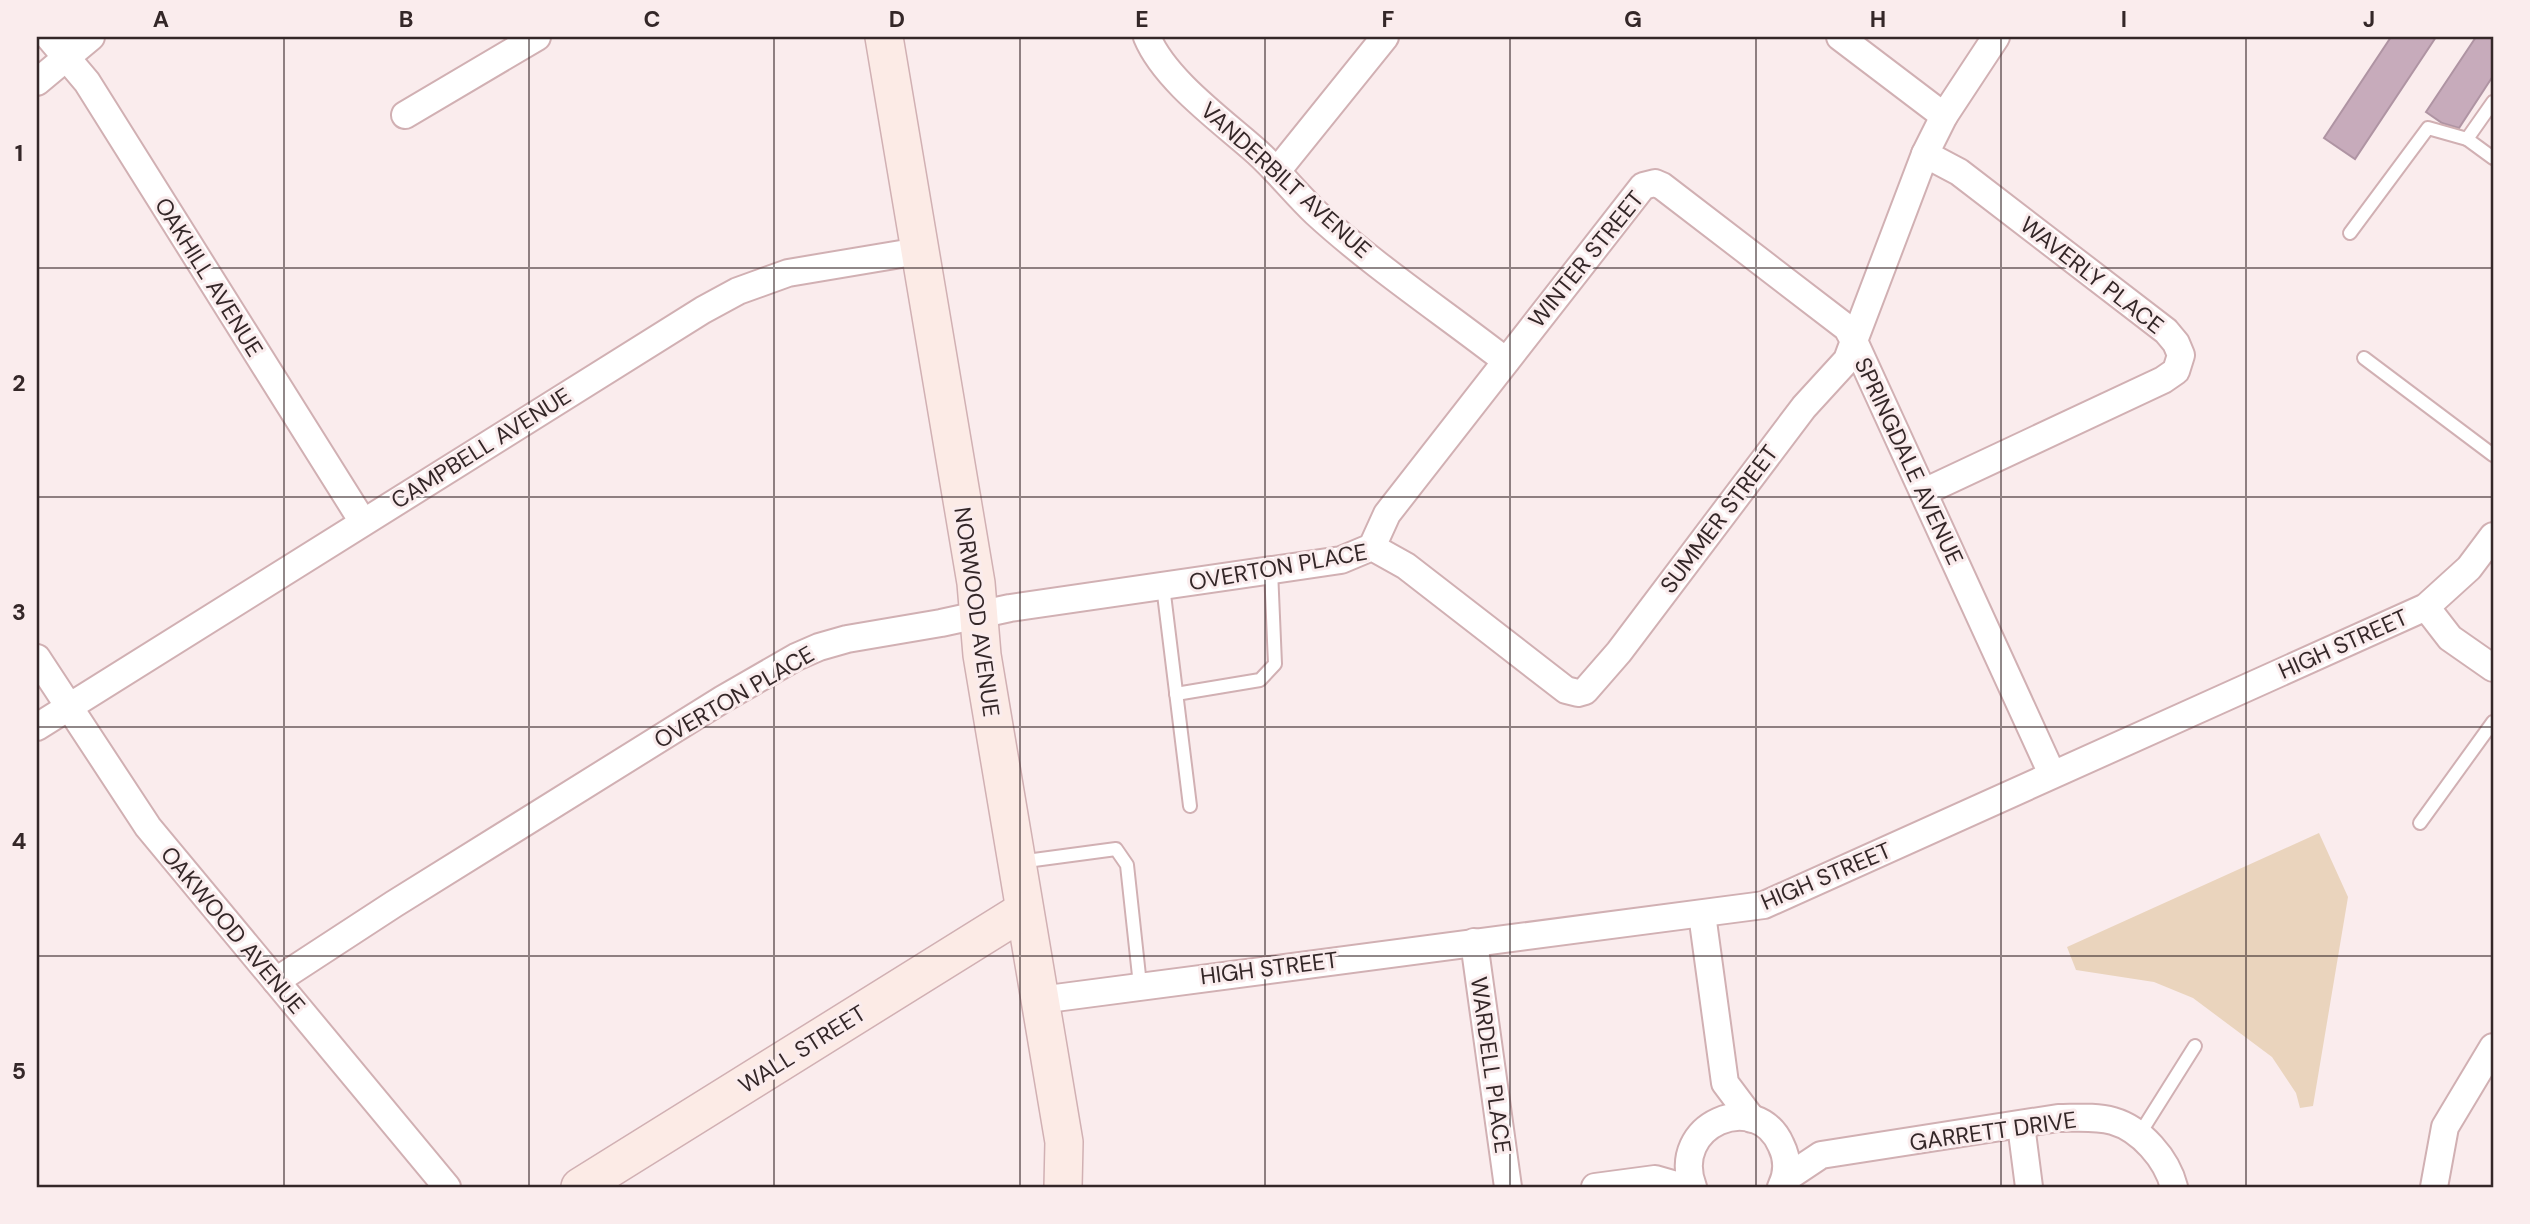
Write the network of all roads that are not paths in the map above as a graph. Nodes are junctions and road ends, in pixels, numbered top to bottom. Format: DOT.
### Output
graph roads {
  1 [pos="49,37"];
  2 [pos="91,37"];
  3 [pos="537,37"];
  4 [pos="884,37"];
  5 [pos="1147,37"];
  6 [pos="1385,37"];
  7 [pos="1840,37"];
  8 [pos="1996,37"];
  9 [pos="66,57"];
  10 [pos="37,82"];
  11 [pos="2493,104"];
  12 [pos="405,115"];
  13 [pos="1944,116"];
  14 [pos="2467,139"];
  15 [pos="1925,154"];
  16 [pos="2493,158"];
  17 [pos="1277,171"];
  18 [pos="2350,233"];
  19 [pos="919,251"];
  20 [pos="1854,341"];
  21 [pos="2364,358"];
  22 [pos="1506,361"];
  23 [pos="2493,455"];
  24 [pos="1924,492"];
  25 [pos="363,522"];
  26 [pos="2493,536"];
  27 [pos="1372,547"];
  28 [pos="1271,570"];
  29 [pos="1163,586"];
  30 [pos="2426,607"];
  31 [pos="978,615"];
  32 [pos="37,658"];
  33 [pos="2493,668"];
  34 [pos="1578,693"];
  35 [pos="1176,694"];
  36 [pos="68,707"];
  37 [pos="2493,722"];
  38 [pos="37,727"];
  39 [pos="2052,774"];
  40 [pos="1190,806"];
  41 [pos="2420,823"];
  42 [pos="1017,863"];
  43 [pos="1023,911"];
  44 [pos="1702,914"];
  45 [pos="1474,942"];
  46 [pos="276,981"];
  47 [pos="1140,985"];
  48 [pos="1040,1000"];
  49 [pos="2195,1046"];
  50 [pos="2493,1048"];
  51 [pos="1725,1083"];
  52 [pos="1752,1119"];
  53 [pos="1712,1124"];
  54 [pos="2021,1125"];
  55 [pos="2139,1135"];
  56 [pos="1779,1140"];
  57 [pos="1690,1153"];
  58 [pos="1821,1155"];
  59 [pos="1655,1179"];
  60 [pos="1783,1183"];
  61 [pos="447,1187"];
  62 [pos="580,1187"];
  63 [pos="1063,1187"];
  64 [pos="1508,1187"];
  65 [pos="1595,1187"];
  66 [pos="1684,1187"];
  67 [pos="1693,1187"];
  68 [pos="2029,1187"];
  69 [pos="2174,1187"];
  70 [pos="2434,1187"];
  1 -- 9 [label="street, OAKHILL AVENUE"];
  2 -- 9 [label="street"];
  3 -- 12 [label="street"];
  4 -- 19 [label="street, NORWOOD AVENUE"];
  5 -- 17 [label="street, VANDERBILT AVENUE"];
  6 -- 17 [label="street"];
  7 -- 13 [label="street"];
  8 -- 13 [label="street, SPRINGDALE AVENUE"];
  9 -- 10 [label="street"];
  9 -- 25 [label="street, OAKHILL AVENUE"];
  11 -- 14 [label="lane"];
  13 -- 15 [label="street, SPRINGDALE AVENUE"];
  14 -- 16 [label="lane"];
  14 -- 18 [label="lane"];
  15 -- 20 [label="street, SPRINGDALE AVENUE"];
  15 -- 24 [label="street, WAVERLY PLACE"];
  17 -- 22 [label="street, VANDERBILT AVENUE"];
  19 -- 25 [label="street, CAMPBELL AVENUE"];
  19 -- 31 [label="street, NORWOOD AVENUE"];
  20 -- 22 [label="street, WINTER STREET"];
  20 -- 24 [label="street, SPRINGDALE AVENUE"];
  20 -- 34 [label="street, SUMMER STREET"];
  21 -- 23 [label="lane"];
  22 -- 27 [label="street, WINTER STREET"];
  24 -- 39 [label="street, SPRINGDALE AVENUE"];
  25 -- 36 [label="street, CAMPBELL AVENUE"];
  26 -- 30 [label="street, HIGH STREET"];
  27 -- 28 [label="street, OVERTON PLACE"];
  27 -- 34 [label="street, OVERTON PLACE"];
  28 -- 29 [label="street, OVERTON PLACE"];
  28 -- 35 [label="lane"];
  29 -- 31 [label="street, OVERTON PLACE"];
  29 -- 35 [label="lane"];
  30 -- 33 [label="street"];
  30 -- 39 [label="street, HIGH STREET"];
  31 -- 42 [label="street, NORWOOD AVENUE"];
  31 -- 46 [label="street, OVERTON PLACE"];
  32 -- 36 [label="street, OAKWOOD AVENUE"];
  35 -- 40 [label="lane"];
  36 -- 38 [label="street, CAMPBELL AVENUE"];
  36 -- 46 [label="street, OAKWOOD AVENUE"];
  37 -- 41 [label="lane"];
  39 -- 44 [label="street, HIGH STREET"];
  42 -- 43 [label="street, NORWOOD AVENUE"];
  42 -- 47 [label="lane"];
  43 -- 48 [label="street, NORWOOD AVENUE"];
  43 -- 62 [label="street, WALL STREET"];
  44 -- 45 [label="street, HIGH STREET"];
  44 -- 51 [label="street"];
  45 -- 47 [label="street, HIGH STREET"];
  45 -- 64 [label="street, WARDELL PLACE"];
  46 -- 61 [label="street, OAKWOOD AVENUE"];
  47 -- 48 [label="street, HIGH STREET"];
  48 -- 63 [label="street, NORWOOD AVENUE"];
  49 -- 55 [label="lane"];
  50 -- 70 [label="street"];
  51 -- 52 [label="street, GARRETT DRIVE"];
  51 -- 53 [label="street"];
  52 -- 53 [label="street"];
  52 -- 56 [label="street, GARRETT DRIVE"];
  53 -- 57 [label="street"];
  54 -- 55 [label="street, GARRETT DRIVE"];
  54 -- 58 [label="street, GARRETT DRIVE"];
  54 -- 68 [label="street"];
  55 -- 69 [label="street, GARRETT DRIVE"];
  56 -- 58 [label="street, GARRETT DRIVE"];
  56 -- 60 [label="street, GARRETT DRIVE"];
  57 -- 59 [label="street"];
  57 -- 67 [label="street"];
  58 -- 60 [label="street, GARRETT DRIVE"];
  59 -- 65 [label="street"];
  59 -- 66 [label="street"];
}
